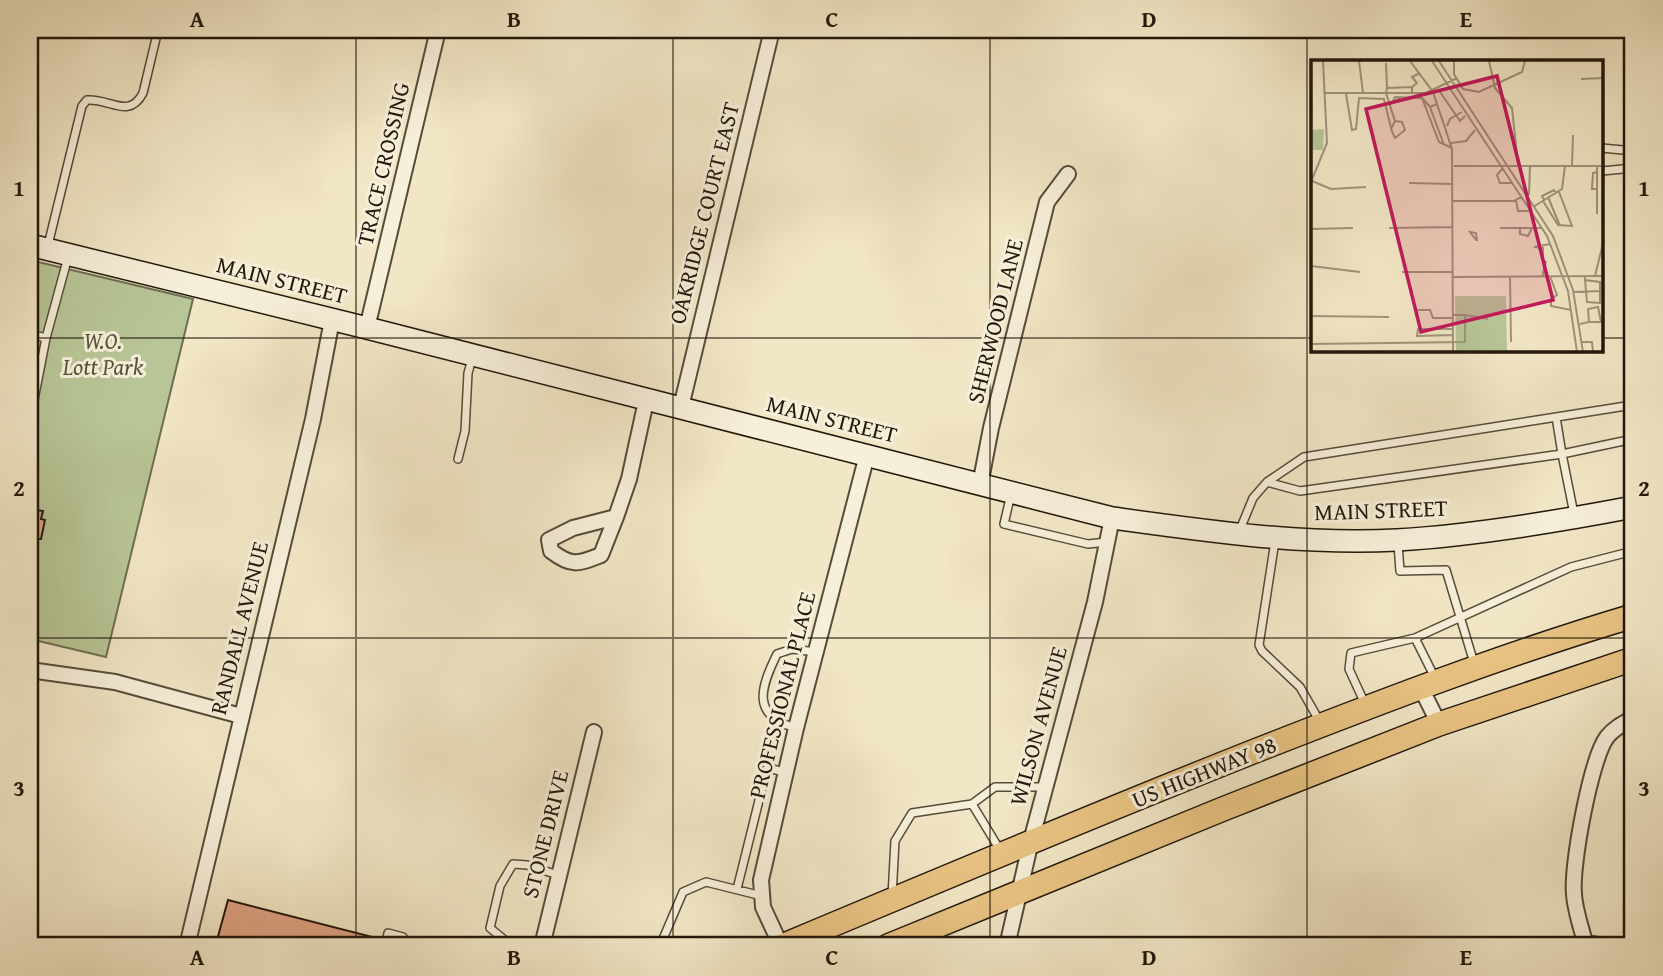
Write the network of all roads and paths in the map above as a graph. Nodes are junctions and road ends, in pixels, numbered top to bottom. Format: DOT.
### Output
graph roads {
  1 [pos="158,30"];
  2 [pos="438,30"];
  3 [pos="772,30"];
  4 [pos="1604,148"];
  5 [pos="1633,151"];
  6 [pos="1633,168"];
  7 [pos="1604,171"];
  8 [pos="1068,174"];
  9 [pos="38,247"];
  10 [pos="68,255"];
  11 [pos="369,318"];
  12 [pos="332,320"];
  13 [pos="30,334"];
  14 [pos="46,338"];
  15 [pos="473,355"];
  16 [pos="646,401"];
  17 [pos="681,407"];
  18 [pos="1633,408"];
  19 [pos="1556,417"];
  20 [pos="30,420"];
  21 [pos="1633,439"];
  22 [pos="1562,454"];
  23 [pos="867,455"];
  24 [pos="458,458"];
  25 [pos="1267,482"];
  26 [pos="981,485"];
  27 [pos="1011,494"];
  28 [pos="1633,507"];
  29 [pos="616,517"];
  30 [pos="1112,518"];
  31 [pos="1575,518"];
  32 [pos="1238,534"];
  33 [pos="1275,537"];
  34 [pos="1397,540"];
  35 [pos="1107,542"];
  36 [pos="1633,551"];
  37 [pos="1460,616"];
  38 [pos="1633,616"];
  39 [pos="1415,638"];
  40 [pos="816,652"];
  41 [pos="1633,659"];
  42 [pos="1476,667"];
  43 [pos="30,670"];
  44 [pos="1429,683"];
  45 [pos="1366,707"];
  46 [pos="241,716"];
  47 [pos="1633,718"];
  48 [pos="1439,724"];
  49 [pos="1321,725"];
  50 [pos="796,728"];
  51 [pos="594,732"];
  52 [pos="785,772"];
  53 [pos="1045,787"];
  54 [pos="972,804"];
  55 [pos="1031,841"];
  56 [pos="1002,853"];
  57 [pos="558,875"];
  58 [pos="737,889"];
  59 [pos="1021,891"];
  60 [pos="762,896"];
  61 [pos="891,900"];
  62 [pos="1584,945"];
  63 [pos="187,946"];
  64 [pos="385,946"];
  65 [pos="407,946"];
  66 [pos="512,946"];
  67 [pos="542,946"];
  68 [pos="660,946"];
  69 [pos="781,946"];
  70 [pos="888,946"];
  71 [pos="1007,946"];
  72 [pos="1605,946"];
  1 -- 9 [label="lane"];
  2 -- 11 [label="street, TRACE CROSSING"];
  3 -- 17 [label="street, OAKRIDGE COURT EAST"];
  4 -- 5 [label="lane"];
  6 -- 7 [label="lane"];
  8 -- 26 [label="street, SHERWOOD LANE"];
  9 -- 10 [label="main road, MAIN STREET"];
  10 -- 12 [label="main road, MAIN STREET"];
  10 -- 14 [label="lane"];
  11 -- 12 [label="main road, MAIN STREET"];
  11 -- 15 [label="main road, MAIN STREET"];
  12 -- 46 [label="street, RANDALL AVENUE"];
  13 -- 14 [label="lane"];
  14 -- 20 [label="lane"];
  15 -- 16 [label="main road, MAIN STREET"];
  15 -- 24 [label="lane"];
  16 -- 17 [label="main road, MAIN STREET"];
  16 -- 29 [label="street"];
  17 -- 23 [label="main road, MAIN STREET"];
  18 -- 19 [label="lane"];
  19 -- 22 [label="lane"];
  19 -- 25 [label="lane"];
  21 -- 22 [label="lane"];
  22 -- 25 [label="lane"];
  22 -- 31 [label="lane"];
  23 -- 26 [label="main road, MAIN STREET"];
  23 -- 40 [label="street, PROFESSIONAL PLACE"];
  25 -- 32 [label="lane"];
  26 -- 27 [label="main road, MAIN STREET"];
  27 -- 30 [label="main road, MAIN STREET"];
  27 -- 35 [label="lane"];
  28 -- 31 [label="main road, MAIN STREET"];
  29 -- 29 [label="street"];
  30 -- 32 [label="main road, MAIN STREET"];
  30 -- 35 [label="street, WILSON AVENUE"];
  31 -- 34 [label="main road, MAIN STREET"];
  32 -- 33 [label="main road, MAIN STREET"];
  33 -- 34 [label="main road, MAIN STREET"];
  33 -- 49 [label="lane"];
  34 -- 37 [label="lane"];
  35 -- 53 [label="street, WILSON AVENUE"];
  36 -- 37 [label="lane"];
  37 -- 39 [label="lane"];
  37 -- 42 [label="lane"];
  38 -- 42 [label="main road, US HIGHWAY 98"];
  39 -- 44 [label="lane"];
  39 -- 45 [label="lane"];
  40 -- 50 [label="street, PROFESSIONAL PLACE"];
  40 -- 50 [label="lane"];
  41 -- 48 [label="main road, US HIGHWAY 98"];
  42 -- 44 [label="main road, US HIGHWAY 98"];
  43 -- 46 [label="street"];
  44 -- 45 [label="main road, US HIGHWAY 98"];
  44 -- 48 [label="street"];
  45 -- 49 [label="main road, US HIGHWAY 98"];
  46 -- 63 [label="street, RANDALL AVENUE"];
  47 -- 62 [label="street"];
  48 -- 59 [label="main road, US HIGHWAY 98"];
  49 -- 55 [label="main road, US HIGHWAY 98"];
  50 -- 52 [label="street, PROFESSIONAL PLACE"];
  51 -- 57 [label="street, STONE DRIVE"];
  52 -- 58 [label="lane"];
  52 -- 60 [label="street, PROFESSIONAL PLACE"];
  53 -- 54 [label="lane"];
  53 -- 55 [label="street, WILSON AVENUE"];
  54 -- 56 [label="lane"];
  54 -- 61 [label="lane"];
  55 -- 56 [label="main road, US HIGHWAY 98"];
  55 -- 59 [label="street, WILSON AVENUE"];
  56 -- 61 [label="main road, US HIGHWAY 98"];
  57 -- 66 [label="lane"];
  57 -- 67 [label="street, STONE DRIVE"];
  58 -- 60 [label="lane"];
  58 -- 68 [label="lane"];
  59 -- 70 [label="main road, US HIGHWAY 98"];
  59 -- 71 [label="street, WILSON AVENUE"];
  60 -- 69 [label="street, PROFESSIONAL PLACE"];
  61 -- 69 [label="main road, US HIGHWAY 98"];
  62 -- 72 [label="street"];
  64 -- 65 [label="lane"];
}
